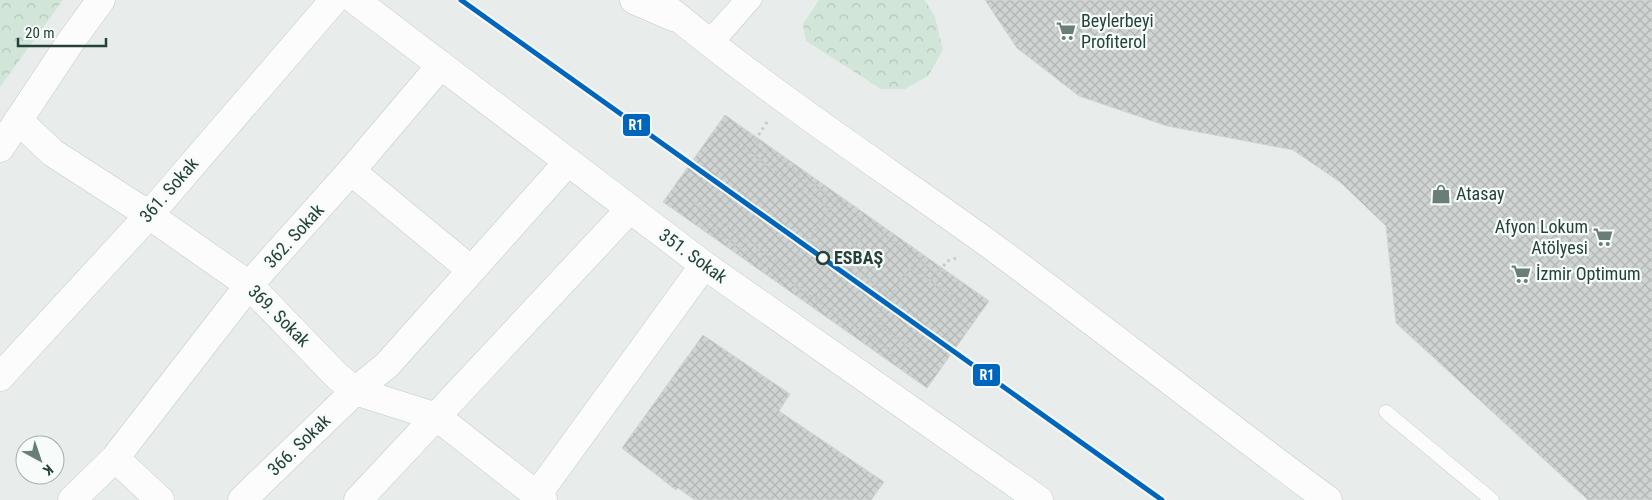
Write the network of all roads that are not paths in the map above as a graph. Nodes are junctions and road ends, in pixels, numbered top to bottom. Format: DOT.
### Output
graph roads {
  1 [pos="101,0"];
  2 [pos="334,0"];
  3 [pos="355,0"];
  4 [pos="634,0"];
  5 [pos="657,0"];
  6 [pos="741,0"];
  7 [pos="755,0"];
  8 [pos="683,22"];
  9 [pos="710,44"];
  10 [pos="441,66"];
  11 [pos="18,120"];
  12 [pos="0,148"];
  13 [pos="568,162"];
  14 [pos="351,171"];
  15 [pos="630,209"];
  16 [pos="149,214"];
  17 [pos="704,265"];
  18 [pos="471,270"];
  19 [pos="249,285"];
  20 [pos="0,377"];
  21 [pos="355,391"];
  22 [pos="1386,412"];
  23 [pos="437,417"];
  24 [pos="115,458"];
  25 [pos="540,497"];
  26 [pos="72,500"];
  27 [pos="160,500"];
  28 [pos="242,500"];
  29 [pos="358,500"];
  30 [pos="1040,500"];
  31 [pos="1328,500"];
  32 [pos="1492,500"];
  1 -- 11 [label="street"];
  2 -- 16 [label="street, 361. Sokak"];
  3 -- 10 [label="street, 351. Sokak"];
  4 -- 8 [label="street"];
  5 -- 8 [label="street"];
  6 -- 9 [label="lane"];
  7 -- 9 [label="lane"];
  8 -- 9 [label="street"];
  9 -- 31 [label="street"];
  10 -- 13 [label="street, 351. Sokak"];
  10 -- 14 [label="street, 362. Sokak"];
  11 -- 12 [label="street"];
  11 -- 16 [label="street, 369. Sokak"];
  13 -- 15 [label="street, 351. Sokak"];
  13 -- 18 [label="street, 366. Sokak"];
  14 -- 18 [label="street"];
  14 -- 19 [label="street, 362. Sokak"];
  15 -- 17 [label="street, 351. Sokak"];
  15 -- 23 [label="street"];
  16 -- 19 [label="street, 369. Sokak"];
  16 -- 20 [label="street, 361. Sokak"];
  17 -- 25 [label="street"];
  17 -- 30 [label="street, 351. Sokak"];
  18 -- 21 [label="street, 366. Sokak"];
  19 -- 21 [label="street, 369. Sokak"];
  19 -- 24 [label="street, 362. Sokak"];
  21 -- 23 [label="street, 369. Sokak"];
  21 -- 28 [label="street, 366. Sokak"];
  22 -- 32 [label="lane"];
  23 -- 25 [label="street, 369. Sokak"];
  23 -- 29 [label="street"];
  24 -- 26 [label="street, 362. Sokak"];
  24 -- 27 [label="street"];
}
